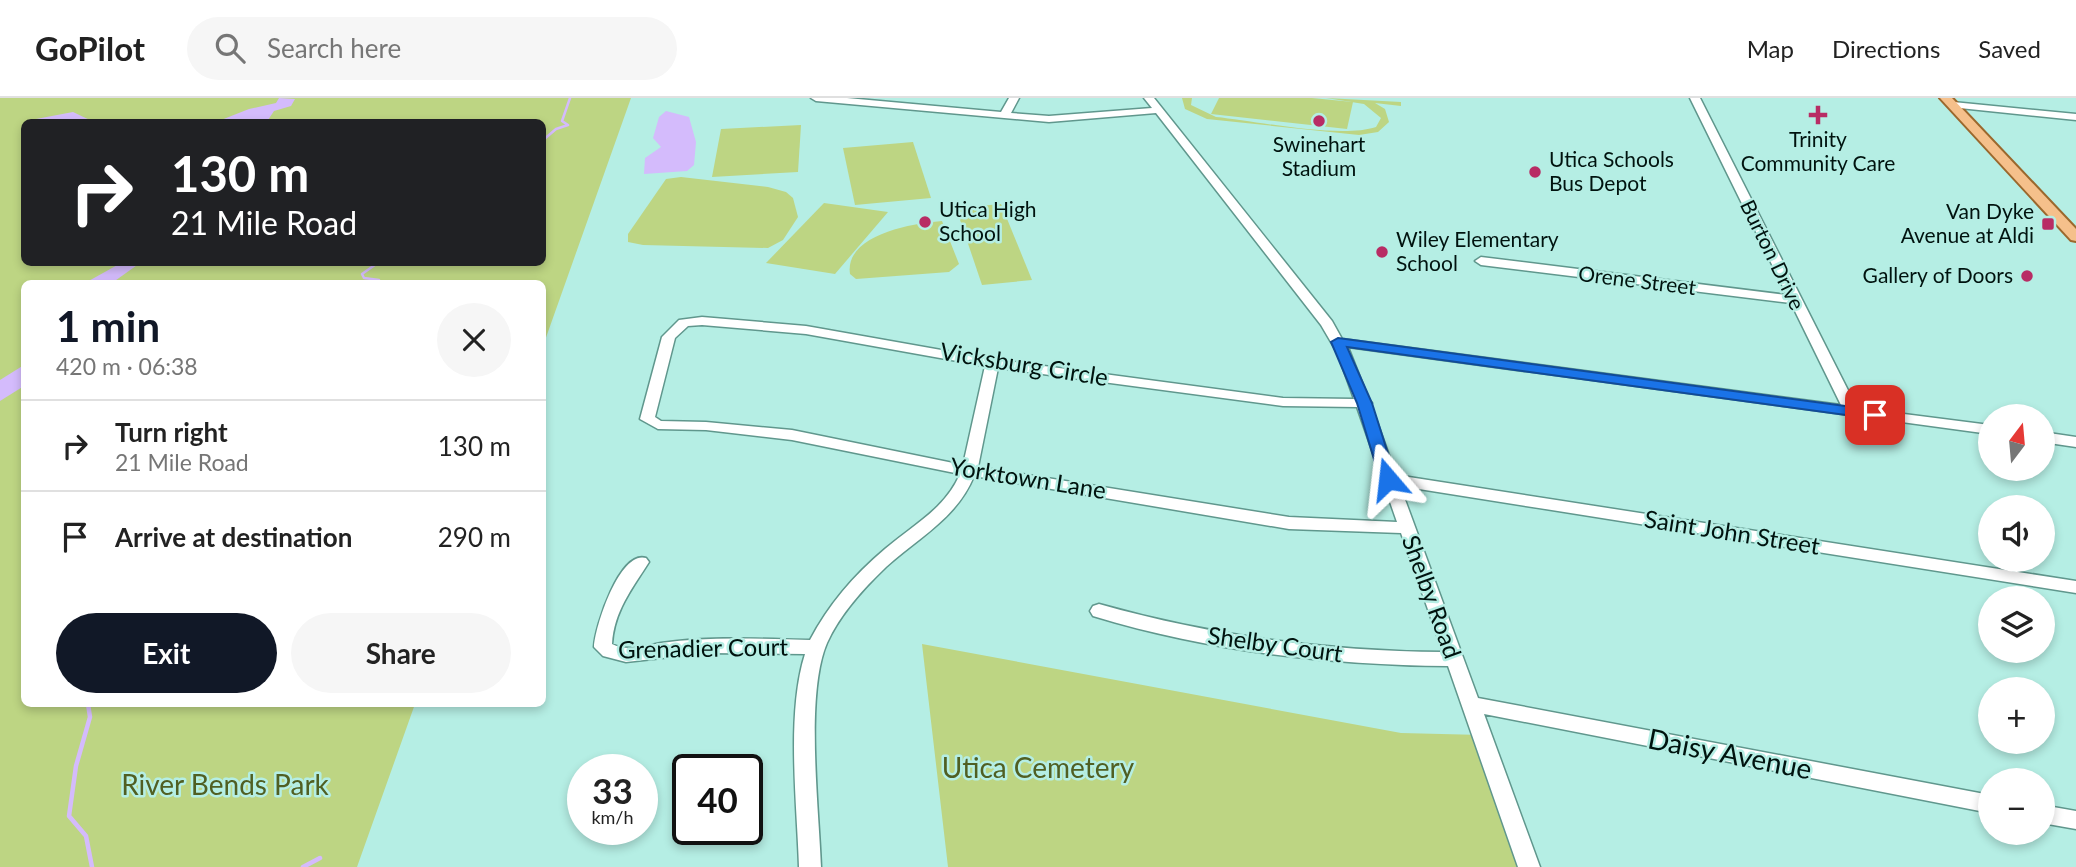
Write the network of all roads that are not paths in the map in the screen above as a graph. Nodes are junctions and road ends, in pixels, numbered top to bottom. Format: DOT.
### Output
graph roads {
  1 [pos="816,98"];
  2 [pos="1014,98"];
  3 [pos="1695,98"];
  4 [pos="1950,102"];
  5 [pos="1154,105"];
  6 [pos="1005,114"];
  7 [pos="2076,117"];
  8 [pos="2076,236"];
  9 [pos="1481,263"];
  10 [pos="1794,300"];
  11 [pos="1338,342"];
  12 [pos="992,363"];
  13 [pos="1364,403"];
  14 [pos="1851,411"];
  15 [pos="651,424"];
  16 [pos="1978,428"];
  17 [pos="2055,439"];
  18 [pos="2076,442"];
  19 [pos="968,470"];
  20 [pos="1388,479"];
  21 [pos="1406,528"];
  22 [pos="640,562"];
  23 [pos="2076,587"];
  24 [pos="1099,611"];
  25 [pos="816,647"];
  26 [pos="1453,659"];
  27 [pos="1471,704"];
  28 [pos="1978,802"];
  29 [pos="2055,816"];
  30 [pos="2076,820"];
  31 [pos="810,867"];
  32 [pos="1530,867"];
  1 -- 6 [label="street"];
  2 -- 6 [label="street"];
  3 -- 10 [label="street, Burton Drive"];
  4 -- 7 [label="street"];
  4 -- 8 [label="main road"];
  5 -- 6 [label="street"];
  5 -- 11 [label="street, Shelby Road"];
  9 -- 10 [label="street, Orene Street"];
  10 -- 14 [label="street, Burton Drive"];
  11 -- 13 [label="street, Shelby Road"];
  11 -- 14 [label="street"];
  12 -- 13 [label="street, Vicksburg Circle"];
  12 -- 15 [label="street, Vicksburg Circle"];
  12 -- 19 [label="street"];
  13 -- 20 [label="street, Shelby Road"];
  14 -- 16 [label="street"];
  15 -- 19 [label="street, Yorktown Lane"];
  17 -- 18 [label="street"];
  19 -- 21 [label="street, Yorktown Lane"];
  19 -- 25 [label="street"];
  20 -- 21 [label="street, Shelby Road"];
  20 -- 23 [label="street, Saint John Street"];
  21 -- 26 [label="street, Shelby Road"];
  22 -- 25 [label="street, Grenadier Court"];
  24 -- 26 [label="street, Shelby Court"];
  25 -- 31 [label="street"];
  26 -- 27 [label="street, Shelby Road"];
  27 -- 28 [label="street, Daisy Avenue"];
  27 -- 32 [label="street, Shelby Road"];
  29 -- 30 [label="street"];
}
